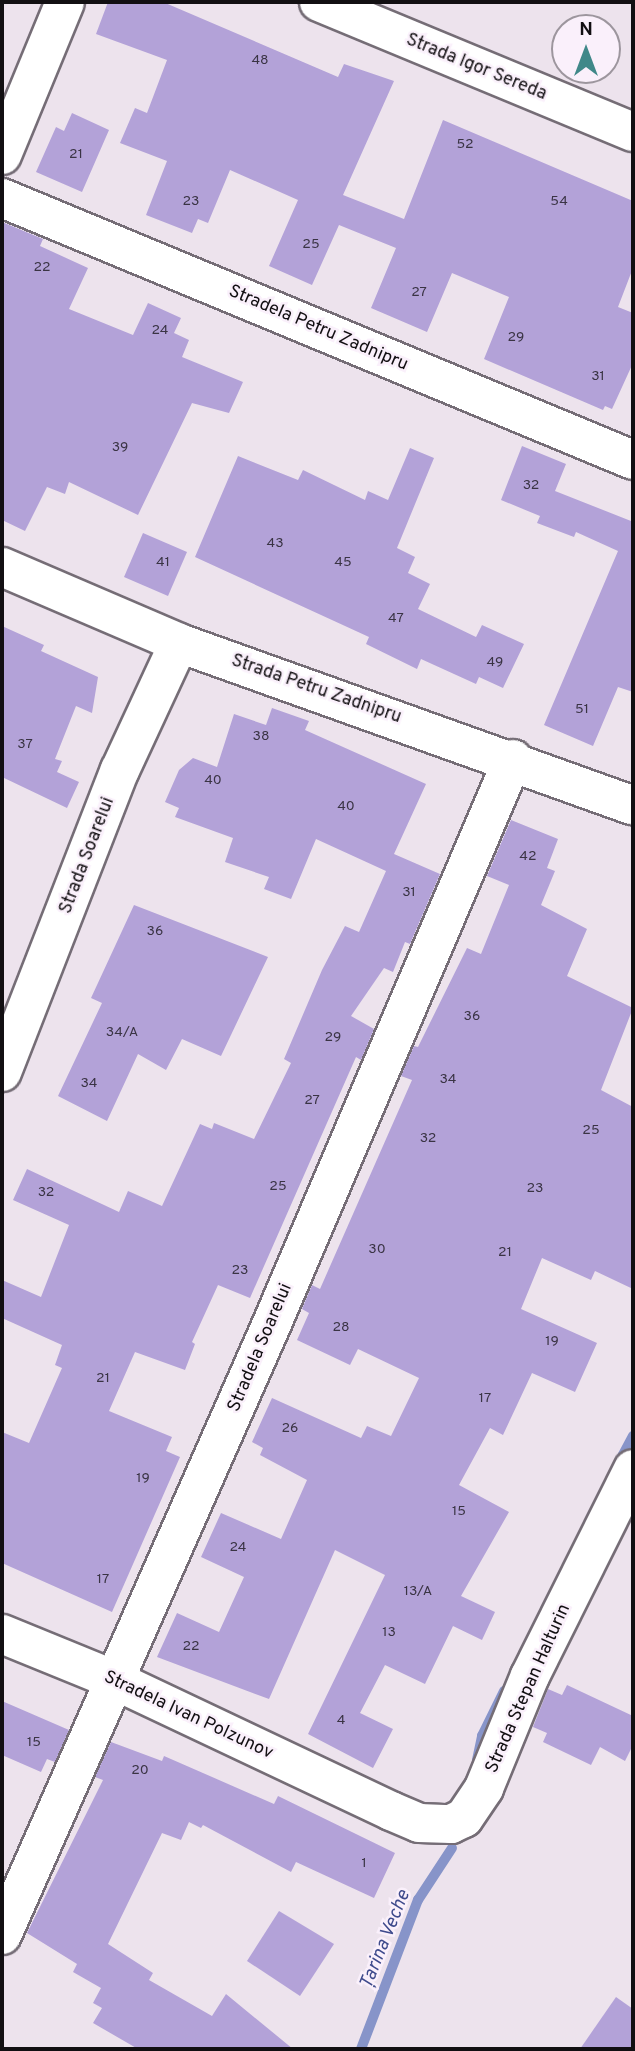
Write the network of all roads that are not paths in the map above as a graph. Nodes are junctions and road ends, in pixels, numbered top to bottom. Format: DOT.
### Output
graph roads {
  1 [pos="65,2"];
  2 [pos="319,2"];
  3 [pos="633,132"];
  4 [pos="2,155"];
  5 [pos="2,198"];
  6 [pos="633,460"];
  7 [pos="2,567"];
  8 [pos="179,643"];
  9 [pos="513,759"];
  10 [pos="633,806"];
  11 [pos="2,1072"];
  12 [pos="633,1469"];
  13 [pos="2,1634"];
  14 [pos="113,1679"];
  15 [pos="372,1802"];
  16 [pos="2,1935"];
  1 -- 4 [label="street"];
  2 -- 3 [label="street, Strada Igor Sereda"];
  5 -- 6 [label="street, Stradela Petru Zadnipru"];
  7 -- 8 [label="street, Strada Petru Zadnipru"];
  8 -- 9 [label="street, Strada Petru Zadnipru"];
  8 -- 11 [label="street, Strada Soarelui"];
  9 -- 10 [label="street, Strada Petru Zadnipru"];
  9 -- 14 [label="street, Stradela Soarelui"];
  12 -- 15 [label="street, Strada Stepan Halturin"];
  13 -- 14 [label="street, Stradela Ivan Polzunov"];
  14 -- 15 [label="street, Stradela Ivan Polzunov"];
  14 -- 16 [label="street, Stradela Soarelui"];
}
